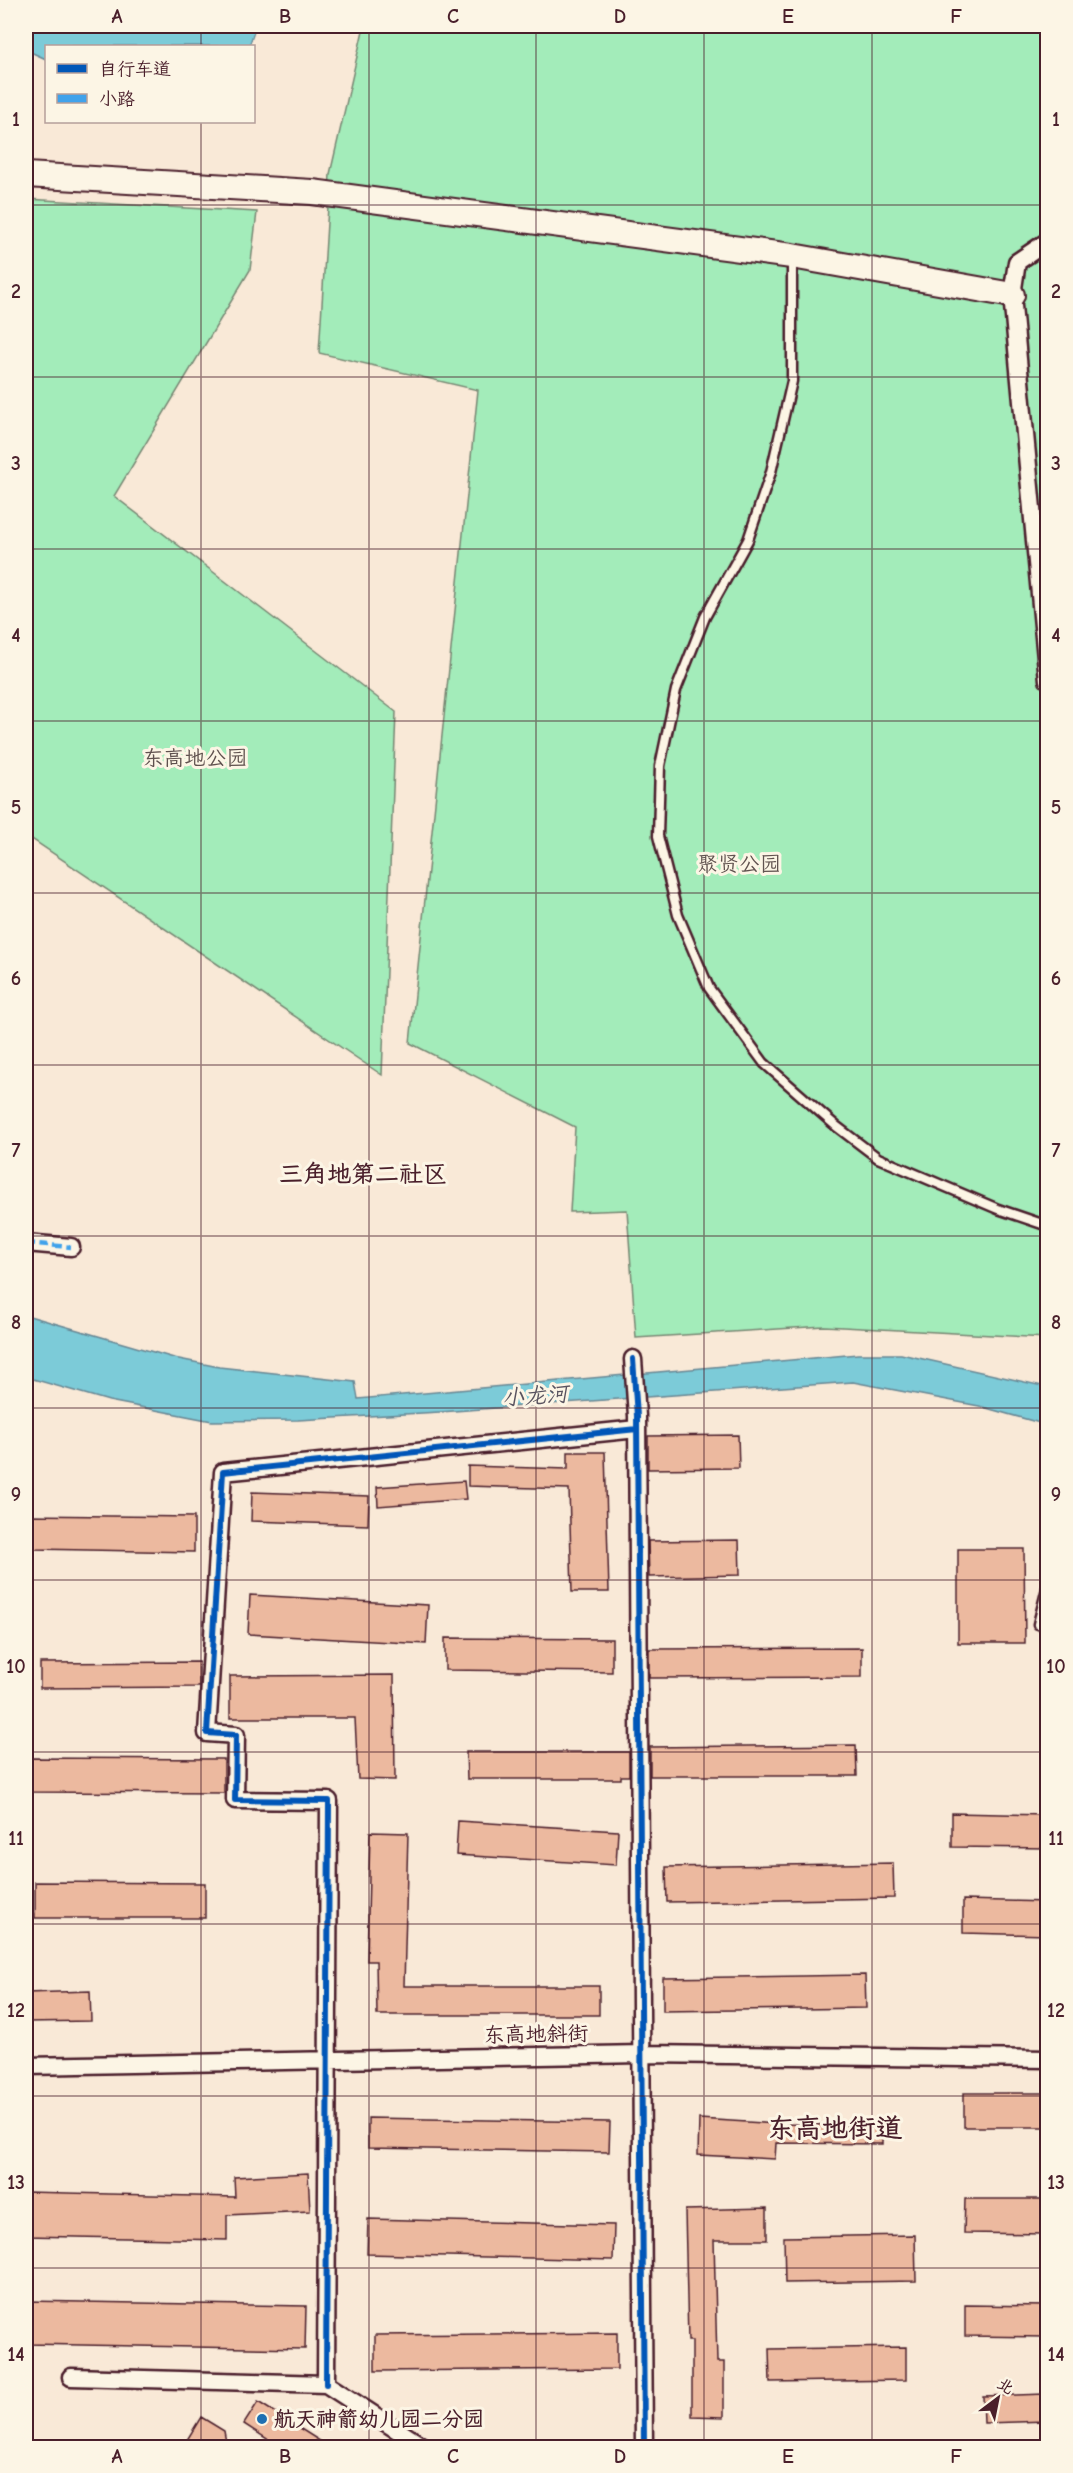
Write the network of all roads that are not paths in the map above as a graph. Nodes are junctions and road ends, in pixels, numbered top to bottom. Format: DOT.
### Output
graph roads {
  1 [pos="26,176"];
  2 [pos="1047,241"];
  3 [pos="792,256"];
  4 [pos="1012,295"];
  5 [pos="1047,680"];
  6 [pos="1047,1226"];
  7 [pos="26,1243"];
  8 [pos="71,1247"];
  9 [pos="633,1359"];
  10 [pos="637,1422"];
  11 [pos="1047,1584"];
  12 [pos="1047,1624"];
  13 [pos="642,2054"];
  14 [pos="1047,2059"];
  15 [pos="328,2061"];
  16 [pos="26,2066"];
  17 [pos="71,2377"];
  18 [pos="326,2384"];
  19 [pos="425,2448"];
  20 [pos="644,2448"];
  1 -- 3 [label="street"];
  2 -- 4 [label="street"];
  3 -- 4 [label="street"];
  3 -- 6 [label="lane"];
  4 -- 5 [label="street"];
  7 -- 8 [label="street"];
  9 -- 10 [label="street"];
  10 -- 13 [label="street"];
  10 -- 15 [label="street"];
  11 -- 12 [label="lane"];
  13 -- 14 [label="street, 东高地斜街"];
  13 -- 15 [label="street, 东高地斜街"];
  13 -- 20 [label="street"];
  15 -- 16 [label="street, 东高地斜街"];
  15 -- 18 [label="street"];
  17 -- 18 [label="street"];
  18 -- 19 [label="street"];
}
